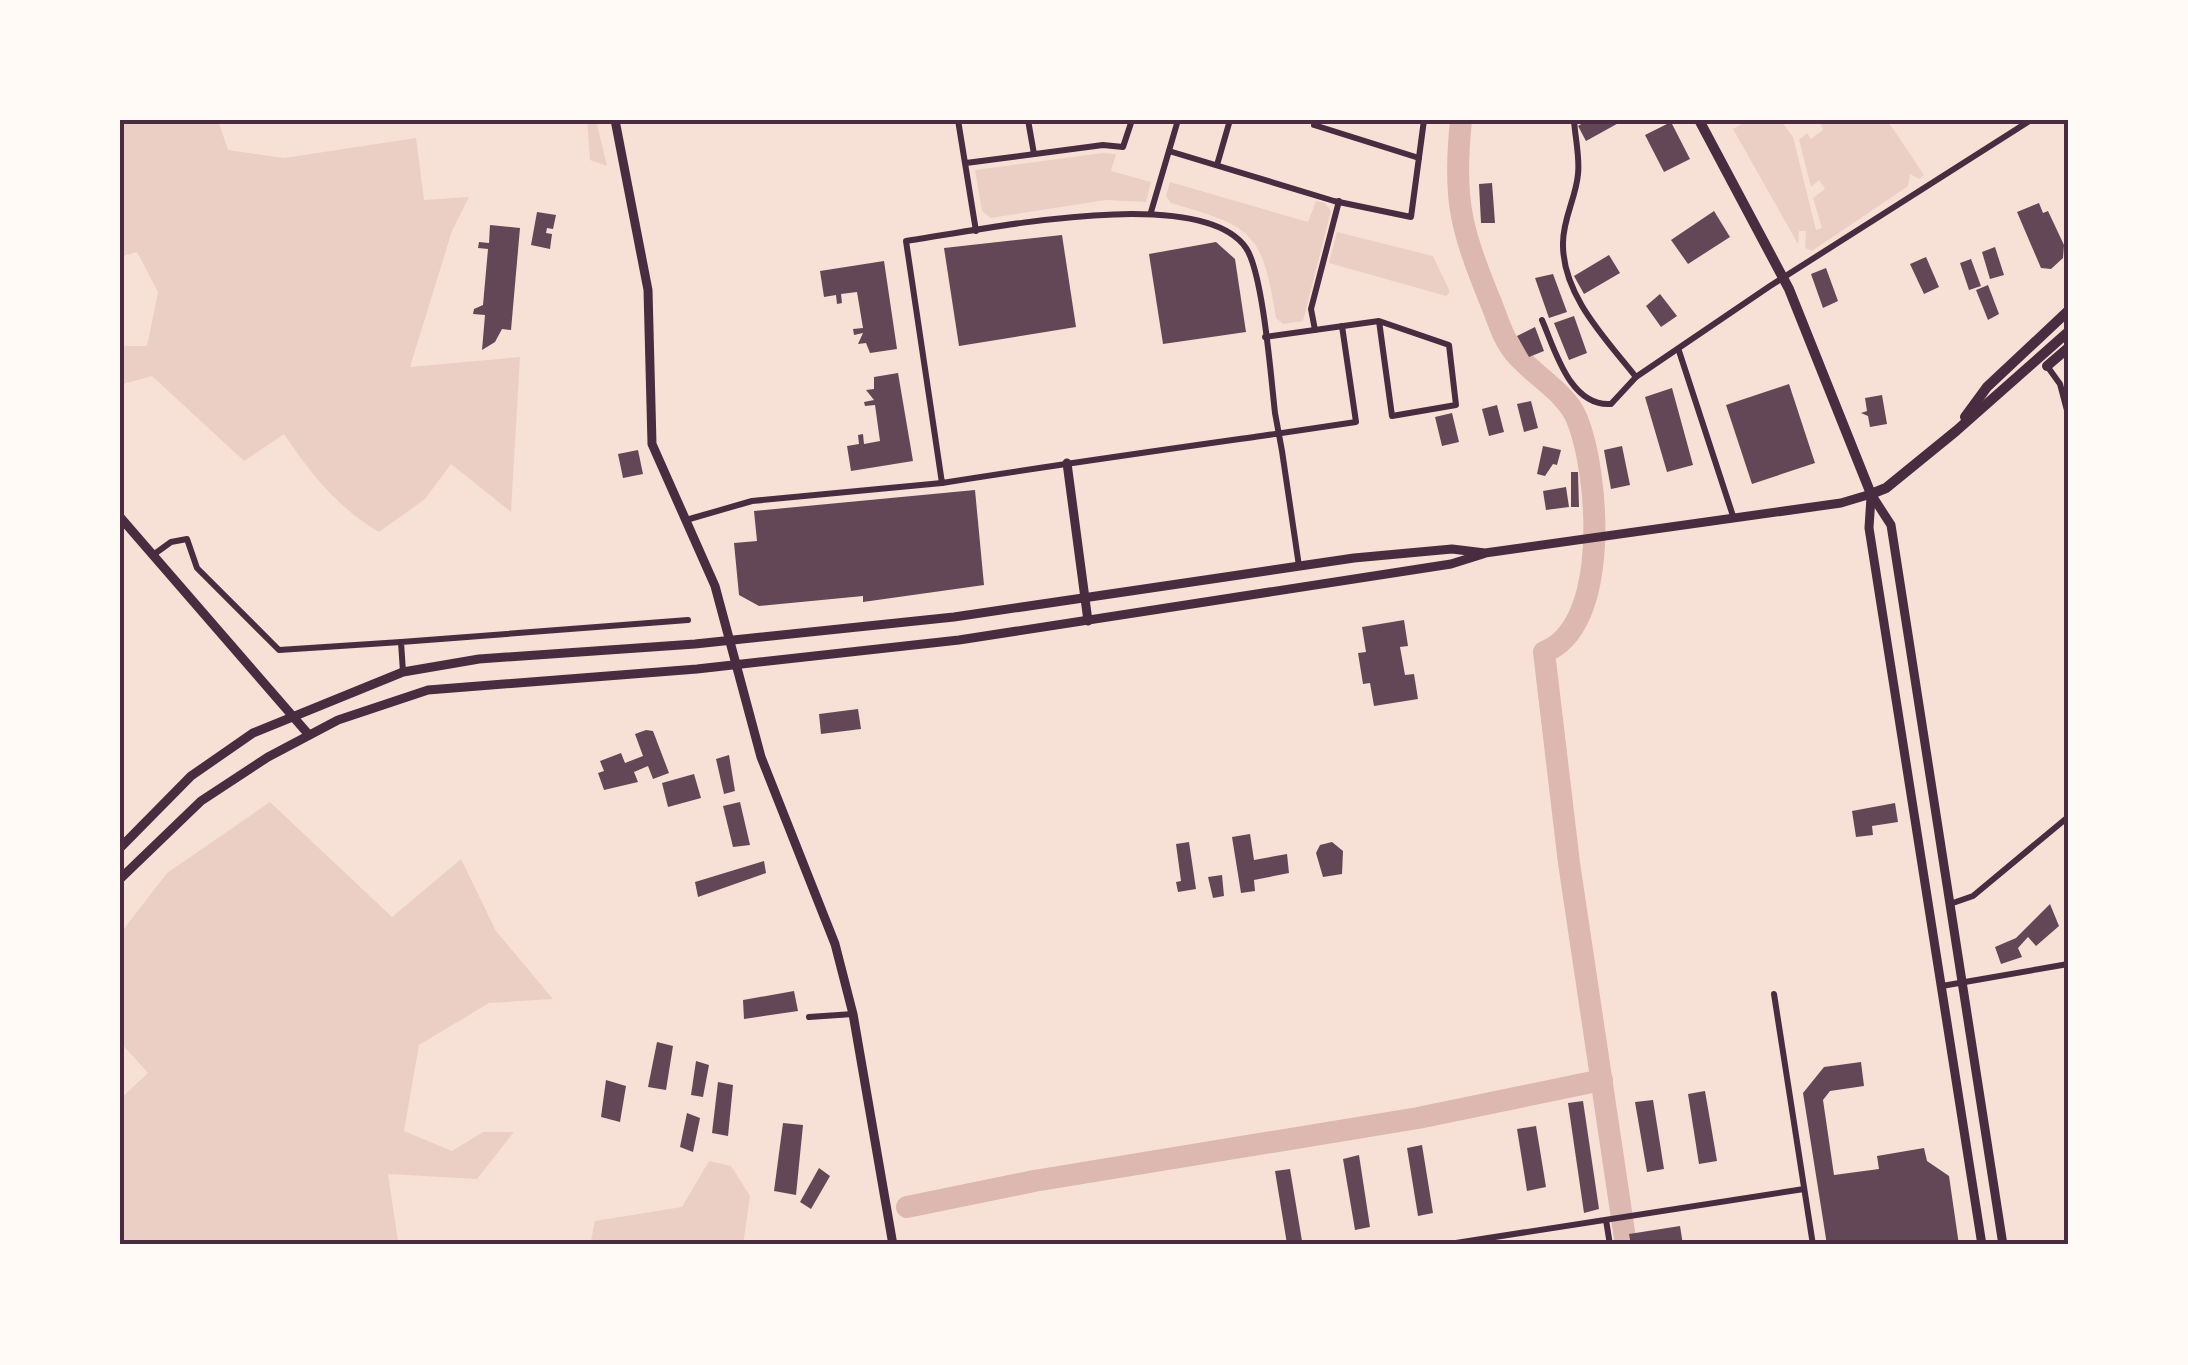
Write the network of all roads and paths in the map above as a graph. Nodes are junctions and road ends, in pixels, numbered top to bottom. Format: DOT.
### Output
graph roads {
  1 [pos="615,120"];
  2 [pos="958,120"];
  3 [pos="1028,120"];
  4 [pos="1132,120"];
  5 [pos="1178,120"];
  6 [pos="1230,120"];
  7 [pos="1315,120"];
  8 [pos="1424,120"];
  9 [pos="1574,120"];
  10 [pos="1699,120"];
  11 [pos="2031,120"];
  12 [pos="1169,151"];
  13 [pos="1034,154"];
  14 [pos="1418,158"];
  15 [pos="966,162"];
  16 [pos="1216,165"];
  17 [pos="1338,201"];
  18 [pos="1151,212"];
  19 [pos="976,231"];
  20 [pos="1784,278"];
  21 [pos="2068,311"];
  22 [pos="1542,320"];
  23 [pos="1379,321"];
  24 [pos="1342,326"];
  25 [pos="1315,330"];
  26 [pos="2068,332"];
  27 [pos="1265,337"];
  28 [pos="2068,348"];
  29 [pos="1679,352"];
  30 [pos="2043,362"];
  31 [pos="1636,377"];
  32 [pos="2068,414"];
  33 [pos="1956,431"];
  34 [pos="1279,433"];
  35 [pos="1067,463"];
  36 [pos="942,483"];
  37 [pos="1872,494"];
  38 [pos="120,517"];
  39 [pos="1734,518"];
  40 [pos="686,520"];
  41 [pos="1485,553"];
  42 [pos="153,554"];
  43 [pos="1299,566"];
  44 [pos="1085,600"];
  45 [pos="688,620"];
  46 [pos="1088,621"];
  47 [pos="730,640"];
  48 [pos="401,642"];
  49 [pos="736,665"];
  50 [pos="403,672"];
  51 [pos="292,714"];
  52 [pos="308,735"];
  53 [pos="2068,817"];
  54 [pos="120,848"];
  55 [pos="120,878"];
  56 [pos="1950,904"];
  57 [pos="2068,964"];
  58 [pos="1962,982"];
  59 [pos="1942,986"];
  60 [pos="1774,994"];
  61 [pos="853,1014"];
  62 [pos="809,1016"];
  63 [pos="1804,1189"];
  64 [pos="1606,1220"];
  65 [pos="893,1245"];
  66 [pos="1443,1245"];
  67 [pos="1610,1245"];
  68 [pos="1812,1245"];
  69 [pos="1982,1245"];
  70 [pos="2003,1245"];
  1 -- 40 [label="street"];
  2 -- 15 [label="street"];
  3 -- 13 [label="street"];
  4 -- 13 [label="street"];
  5 -- 12 [label="street"];
  6 -- 16 [label="street"];
  7 -- 14 [label="street"];
  8 -- 14 [label="street"];
  9 -- 31 [label="street"];
  10 -- 20 [label="main road"];
  11 -- 20 [label="street"];
  12 -- 16 [label="street"];
  12 -- 18 [label="street"];
  13 -- 15 [label="street"];
  14 -- 17 [label="street"];
  15 -- 19 [label="street"];
  16 -- 17 [label="street"];
  17 -- 25 [label="street"];
  18 -- 19 [label="street"];
  18 -- 27 [label="street"];
  19 -- 36 [label="street"];
  20 -- 29 [label="street"];
  20 -- 37 [label="main road"];
  21 -- 33 [label="main road"];
  22 -- 31 [label="street"];
  23 -- 23 [label="street"];
  23 -- 24 [label="street"];
  24 -- 25 [label="street"];
  24 -- 34 [label="street"];
  25 -- 27 [label="street"];
  26 -- 30 [label="main road"];
  27 -- 34 [label="street"];
  28 -- 30 [label="main road"];
  29 -- 31 [label="street"];
  29 -- 39 [label="street"];
  30 -- 32 [label="street"];
  30 -- 33 [label="main road"];
  33 -- 37 [label="main road"];
  34 -- 35 [label="street"];
  34 -- 43 [label="street"];
  35 -- 36 [label="street"];
  35 -- 44 [label="street"];
  36 -- 40 [label="street"];
  37 -- 39 [label="street"];
  37 -- 56 [label="street"];
  37 -- 59 [label="street"];
  38 -- 42 [label="street"];
  39 -- 41 [label="street"];
  40 -- 47 [label="street"];
  41 -- 43 [label="street"];
  41 -- 46 [label="street"];
  42 -- 48 [label="street"];
  42 -- 51 [label="street"];
  43 -- 44 [label="street"];
  44 -- 46 [label="street"];
  44 -- 47 [label="street"];
  45 -- 48 [label="street"];
  46 -- 49 [label="street"];
  47 -- 49 [label="street"];
  47 -- 50 [label="street"];
  48 -- 50 [label="street"];
  49 -- 52 [label="street"];
  49 -- 61 [label="street"];
  50 -- 51 [label="street"];
  51 -- 52 [label="street"];
  51 -- 54 [label="street"];
  52 -- 55 [label="street"];
  53 -- 56 [label="street"];
  56 -- 58 [label="street"];
  57 -- 58 [label="street"];
  58 -- 59 [label="street"];
  58 -- 70 [label="street"];
  59 -- 69 [label="street"];
  60 -- 63 [label="street"];
  61 -- 62 [label="street"];
  61 -- 65 [label="street"];
  63 -- 64 [label="street"];
  63 -- 68 [label="street"];
  64 -- 66 [label="street"];
  64 -- 67 [label="street"];
}
